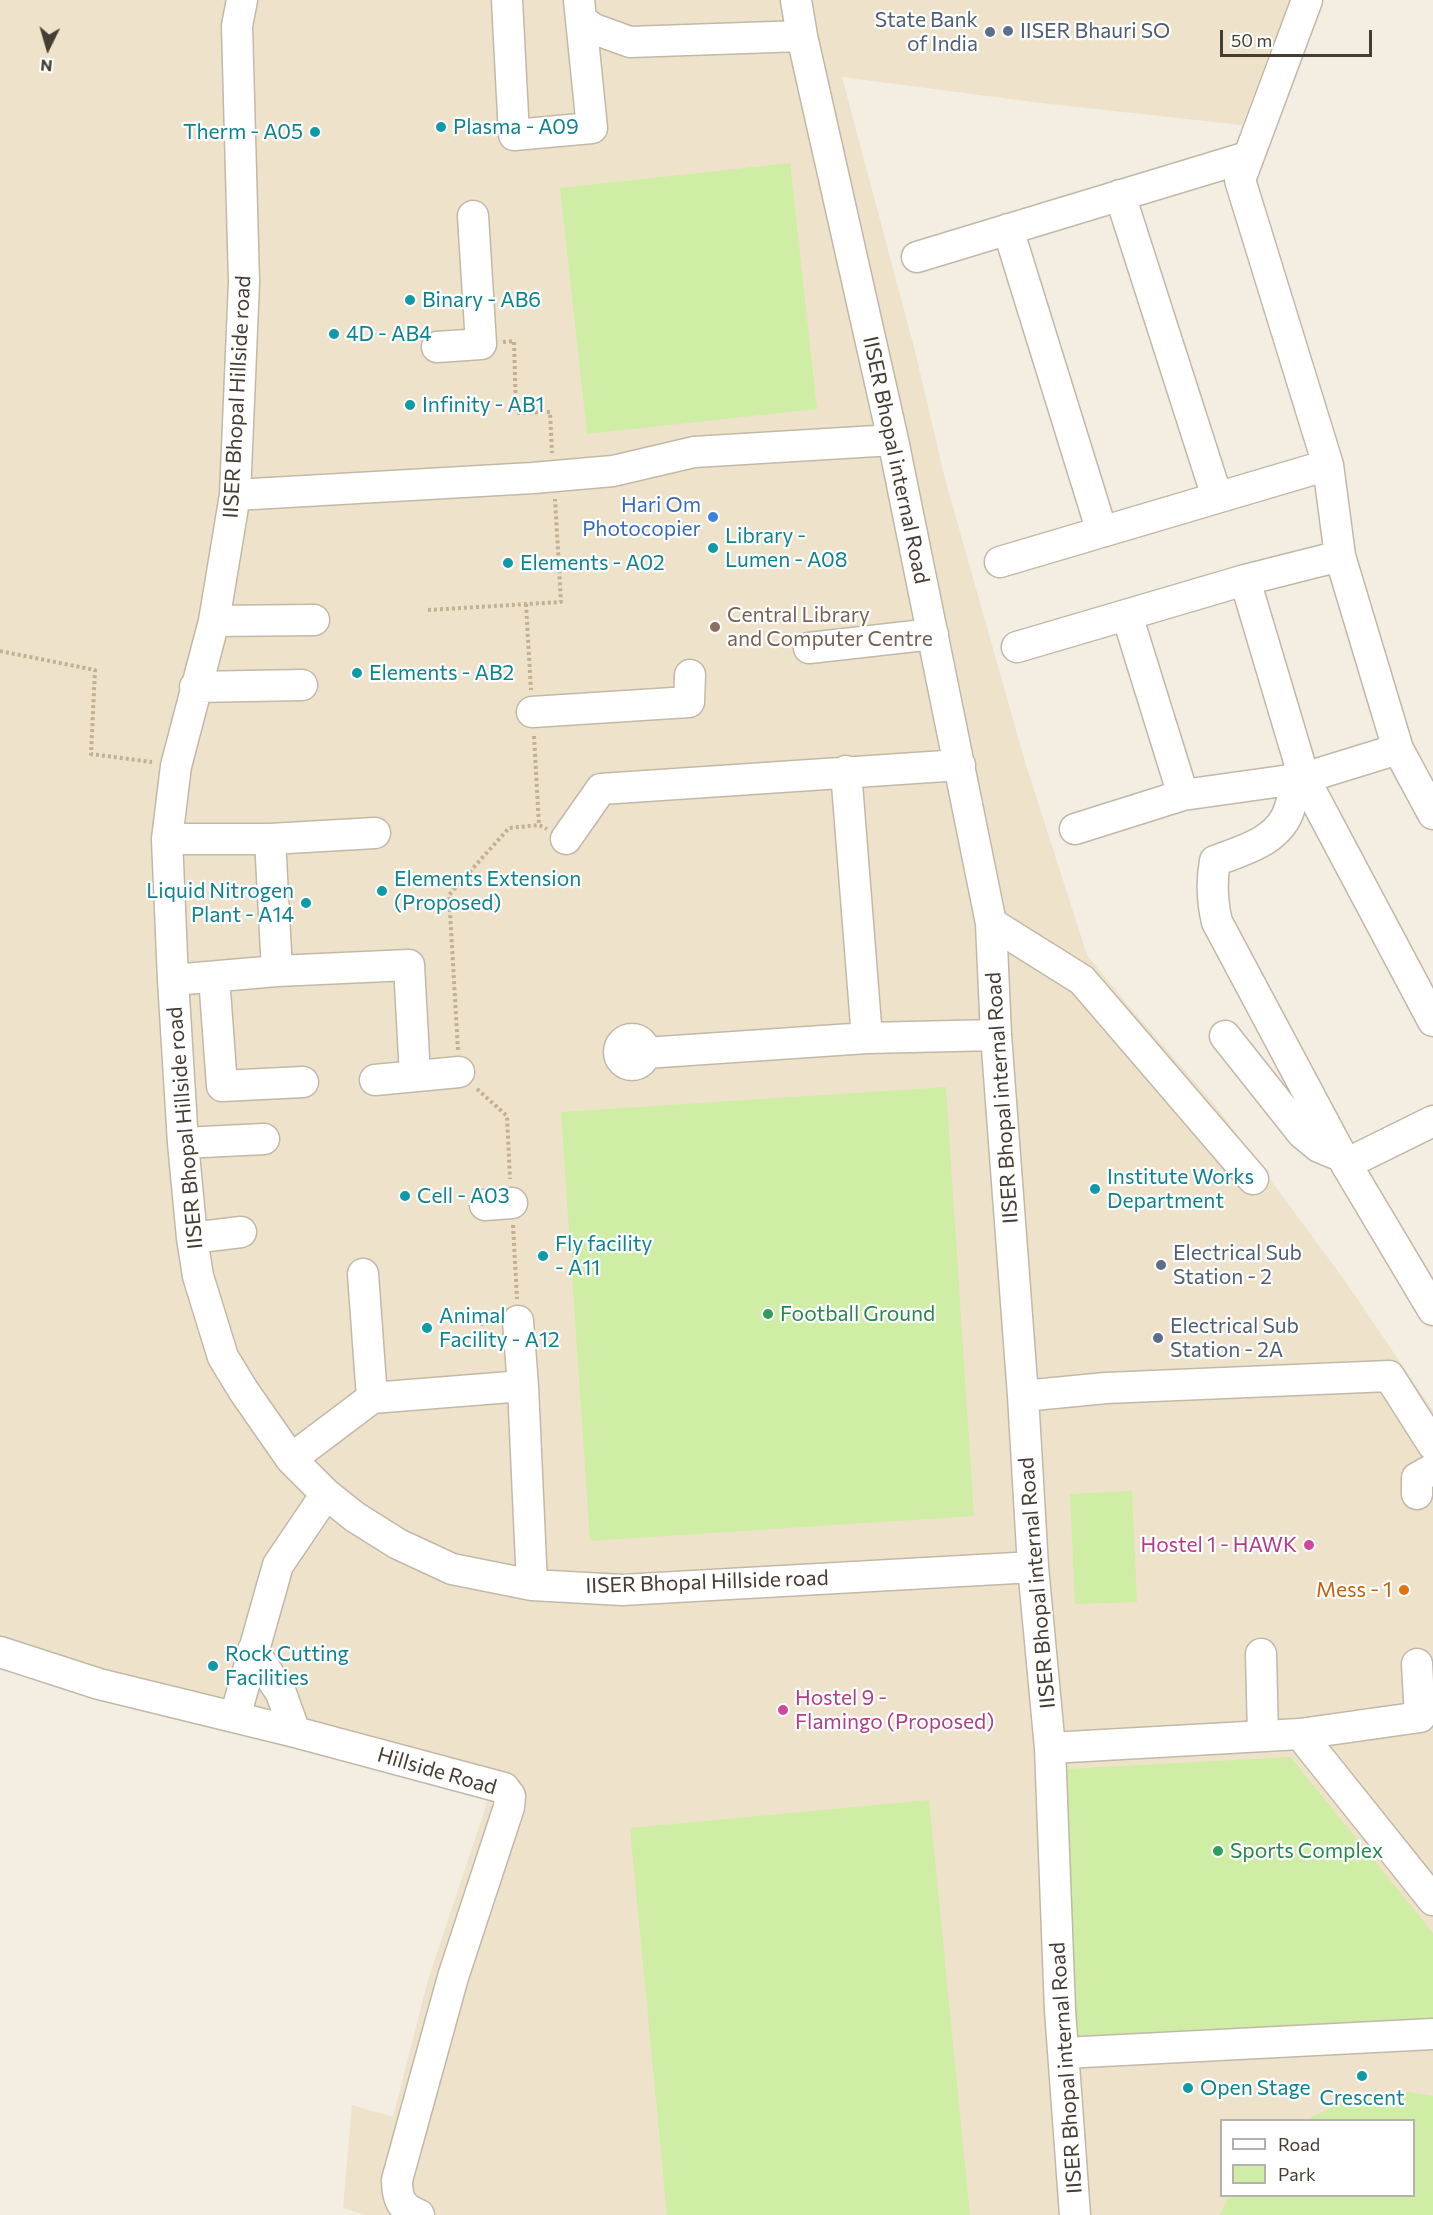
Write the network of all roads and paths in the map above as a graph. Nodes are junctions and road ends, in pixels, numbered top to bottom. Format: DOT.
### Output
graph roads {
  1 [pos="242,0"];
  2 [pos="507,0"];
  3 [pos="796,0"];
  4 [pos="1307,0"];
  5 [pos="580,10"];
  6 [pos="802,36"];
  7 [pos="1247,157"];
  8 [pos="1120,195"];
  9 [pos="473,216"];
  10 [pos="1008,229"];
  11 [pos="917,256"];
  12 [pos="437,347"];
  13 [pos="893,440"];
  14 [pos="1328,465"];
  15 [pos="235,495"];
  16 [pos="1217,497"];
  17 [pos="1102,532"];
  18 [pos="1340,555"];
  19 [pos="1000,562"];
  20 [pos="1245,580"];
  21 [pos="1127,615"];
  22 [pos="314,620"];
  23 [pos="214,621"];
  24 [pos="933,634"];
  25 [pos="1017,647"];
  26 [pos="809,648"];
  27 [pos="0,651"];
  28 [pos="690,675"];
  29 [pos="302,685"];
  30 [pos="195,687"];
  31 [pos="532,712"];
  32 [pos="1398,749"];
  33 [pos="960,765"];
  34 [pos="176,766"];
  35 [pos="846,771"];
  36 [pos="1300,779"];
  37 [pos="1183,795"];
  38 [pos="1433,814"];
  39 [pos="539,825"];
  40 [pos="1075,829"];
  41 [pos="375,833"];
  42 [pos="167,839"];
  43 [pos="270,839"];
  44 [pos="566,839"];
  45 [pos="991,923"];
  46 [pos="277,971"];
  47 [pos="214,977"];
  48 [pos="173,980"];
  49 [pos="1433,1021"];
  50 [pos="996,1035"];
  51 [pos="1225,1036"];
  52 [pos="867,1038"];
  53 [pos="645,1053"];
  54 [pos="459,1072"];
  55 [pos="415,1076"];
  56 [pos="375,1080"];
  57 [pos="303,1082"];
  58 [pos="1433,1121"];
  59 [pos="264,1139"];
  60 [pos="183,1143"];
  61 [pos="1344,1161"];
  62 [pos="1253,1179"];
  63 [pos="241,1232"];
  64 [pos="192,1238"];
  65 [pos="1422,1266"];
  66 [pos="363,1274"];
  67 [pos="1433,1310"];
  68 [pos="518,1321"];
  69 [pos="480,1324"];
  70 [pos="523,1386"];
  71 [pos="1023,1396"];
  72 [pos="372,1398"];
  73 [pos="1433,1445"];
  74 [pos="291,1459"];
  75 [pos="1433,1469"];
  76 [pos="326,1494"];
  77 [pos="1417,1494"];
  78 [pos="1033,1567"];
  79 [pos="532,1585"];
  80 [pos="253,1650"];
  81 [pos="0,1652"];
  82 [pos="1261,1654"];
  83 [pos="1417,1664"];
  84 [pos="235,1717"];
  85 [pos="295,1732"];
  86 [pos="1300,1734"];
  87 [pos="1263,1736"];
  88 [pos="1050,1748"];
  89 [pos="1433,1900"];
  90 [pos="1433,2034"];
  91 [pos="1064,2053"];
  92 [pos="419,2215"];
  93 [pos="1075,2215"];
  1 -- 15 [label="street, IISER Bhopal Hillside road"];
  2 -- 5 [label="street"];
  3 -- 6 [label="street, IISER Bhopal internal Road"];
  4 -- 7 [label="street"];
  5 -- 6 [label="street"];
  6 -- 13 [label="street, IISER Bhopal internal Road"];
  7 -- 8 [label="street"];
  7 -- 14 [label="street"];
  8 -- 10 [label="street"];
  8 -- 16 [label="street"];
  9 -- 12 [label="street"];
  10 -- 11 [label="street"];
  10 -- 17 [label="street"];
  13 -- 15 [label="street"];
  13 -- 24 [label="street, IISER Bhopal internal Road"];
  14 -- 16 [label="street"];
  14 -- 18 [label="street"];
  15 -- 23 [label="street, IISER Bhopal Hillside road"];
  16 -- 17 [label="street"];
  17 -- 19 [label="street"];
  18 -- 20 [label="street"];
  18 -- 32 [label="street"];
  20 -- 21 [label="street"];
  20 -- 36 [label="street"];
  21 -- 25 [label="street"];
  21 -- 37 [label="street"];
  22 -- 23 [label="street"];
  23 -- 30 [label="street, IISER Bhopal Hillside road"];
  24 -- 26 [label="street"];
  24 -- 33 [label="street, IISER Bhopal internal Road"];
  27 -- 34 [label="path"];
  28 -- 31 [label="street"];
  29 -- 30 [label="street"];
  30 -- 34 [label="street, IISER Bhopal Hillside road"];
  32 -- 36 [label="street"];
  32 -- 38 [label="street"];
  33 -- 35 [label="street"];
  33 -- 45 [label="street, IISER Bhopal internal Road"];
  34 -- 42 [label="street, IISER Bhopal Hillside road"];
  35 -- 44 [label="street"];
  35 -- 52 [label="street"];
  36 -- 37 [label="street"];
  36 -- 49 [label="street"];
  36 -- 61 [label="street"];
  37 -- 40 [label="street"];
  39 -- 54 [label="path"];
  41 -- 43 [label="street"];
  42 -- 43 [label="street"];
  42 -- 48 [label="street, IISER Bhopal Hillside road"];
  43 -- 46 [label="street"];
  45 -- 50 [label="street, IISER Bhopal internal Road"];
  45 -- 62 [label="street"];
  46 -- 47 [label="street"];
  46 -- 55 [label="street"];
  47 -- 48 [label="street"];
  47 -- 57 [label="street"];
  48 -- 60 [label="street, IISER Bhopal Hillside road"];
  50 -- 52 [label="street"];
  50 -- 71 [label="street, IISER Bhopal internal Road"];
  51 -- 61 [label="street"];
  52 -- 53 [label="street"];
  54 -- 55 [label="street"];
  54 -- 68 [label="path"];
  55 -- 56 [label="street"];
  58 -- 61 [label="street"];
  59 -- 60 [label="street"];
  60 -- 64 [label="street, IISER Bhopal Hillside road"];
  61 -- 65 [label="street"];
  63 -- 64 [label="street"];
  64 -- 74 [label="street, IISER Bhopal Hillside road"];
  65 -- 67 [label="street"];
  66 -- 72 [label="street"];
  68 -- 69 [label="path"];
  68 -- 70 [label="street"];
  70 -- 72 [label="street"];
  70 -- 79 [label="street"];
  71 -- 73 [label="street"];
  71 -- 78 [label="street, IISER Bhopal internal Road"];
  72 -- 74 [label="street"];
  74 -- 76 [label="street, IISER Bhopal Hillside road"];
  75 -- 77 [label="street"];
  76 -- 79 [label="street, IISER Bhopal Hillside road"];
  76 -- 80 [label="street"];
  78 -- 79 [label="street, IISER Bhopal Hillside road"];
  78 -- 88 [label="street, IISER Bhopal internal Road"];
  80 -- 84 [label="street"];
  80 -- 85 [label="street"];
  81 -- 84 [label="street, Hillside Road"];
  82 -- 87 [label="street"];
  83 -- 86 [label="street"];
  84 -- 85 [label="street, Hillside Road"];
  85 -- 92 [label="street, Hillside Road"];
  86 -- 87 [label="street"];
  86 -- 89 [label="street"];
  87 -- 88 [label="street"];
  88 -- 91 [label="street, IISER Bhopal internal Road"];
  90 -- 91 [label="street"];
  91 -- 93 [label="street, IISER Bhopal internal Road"];
}
